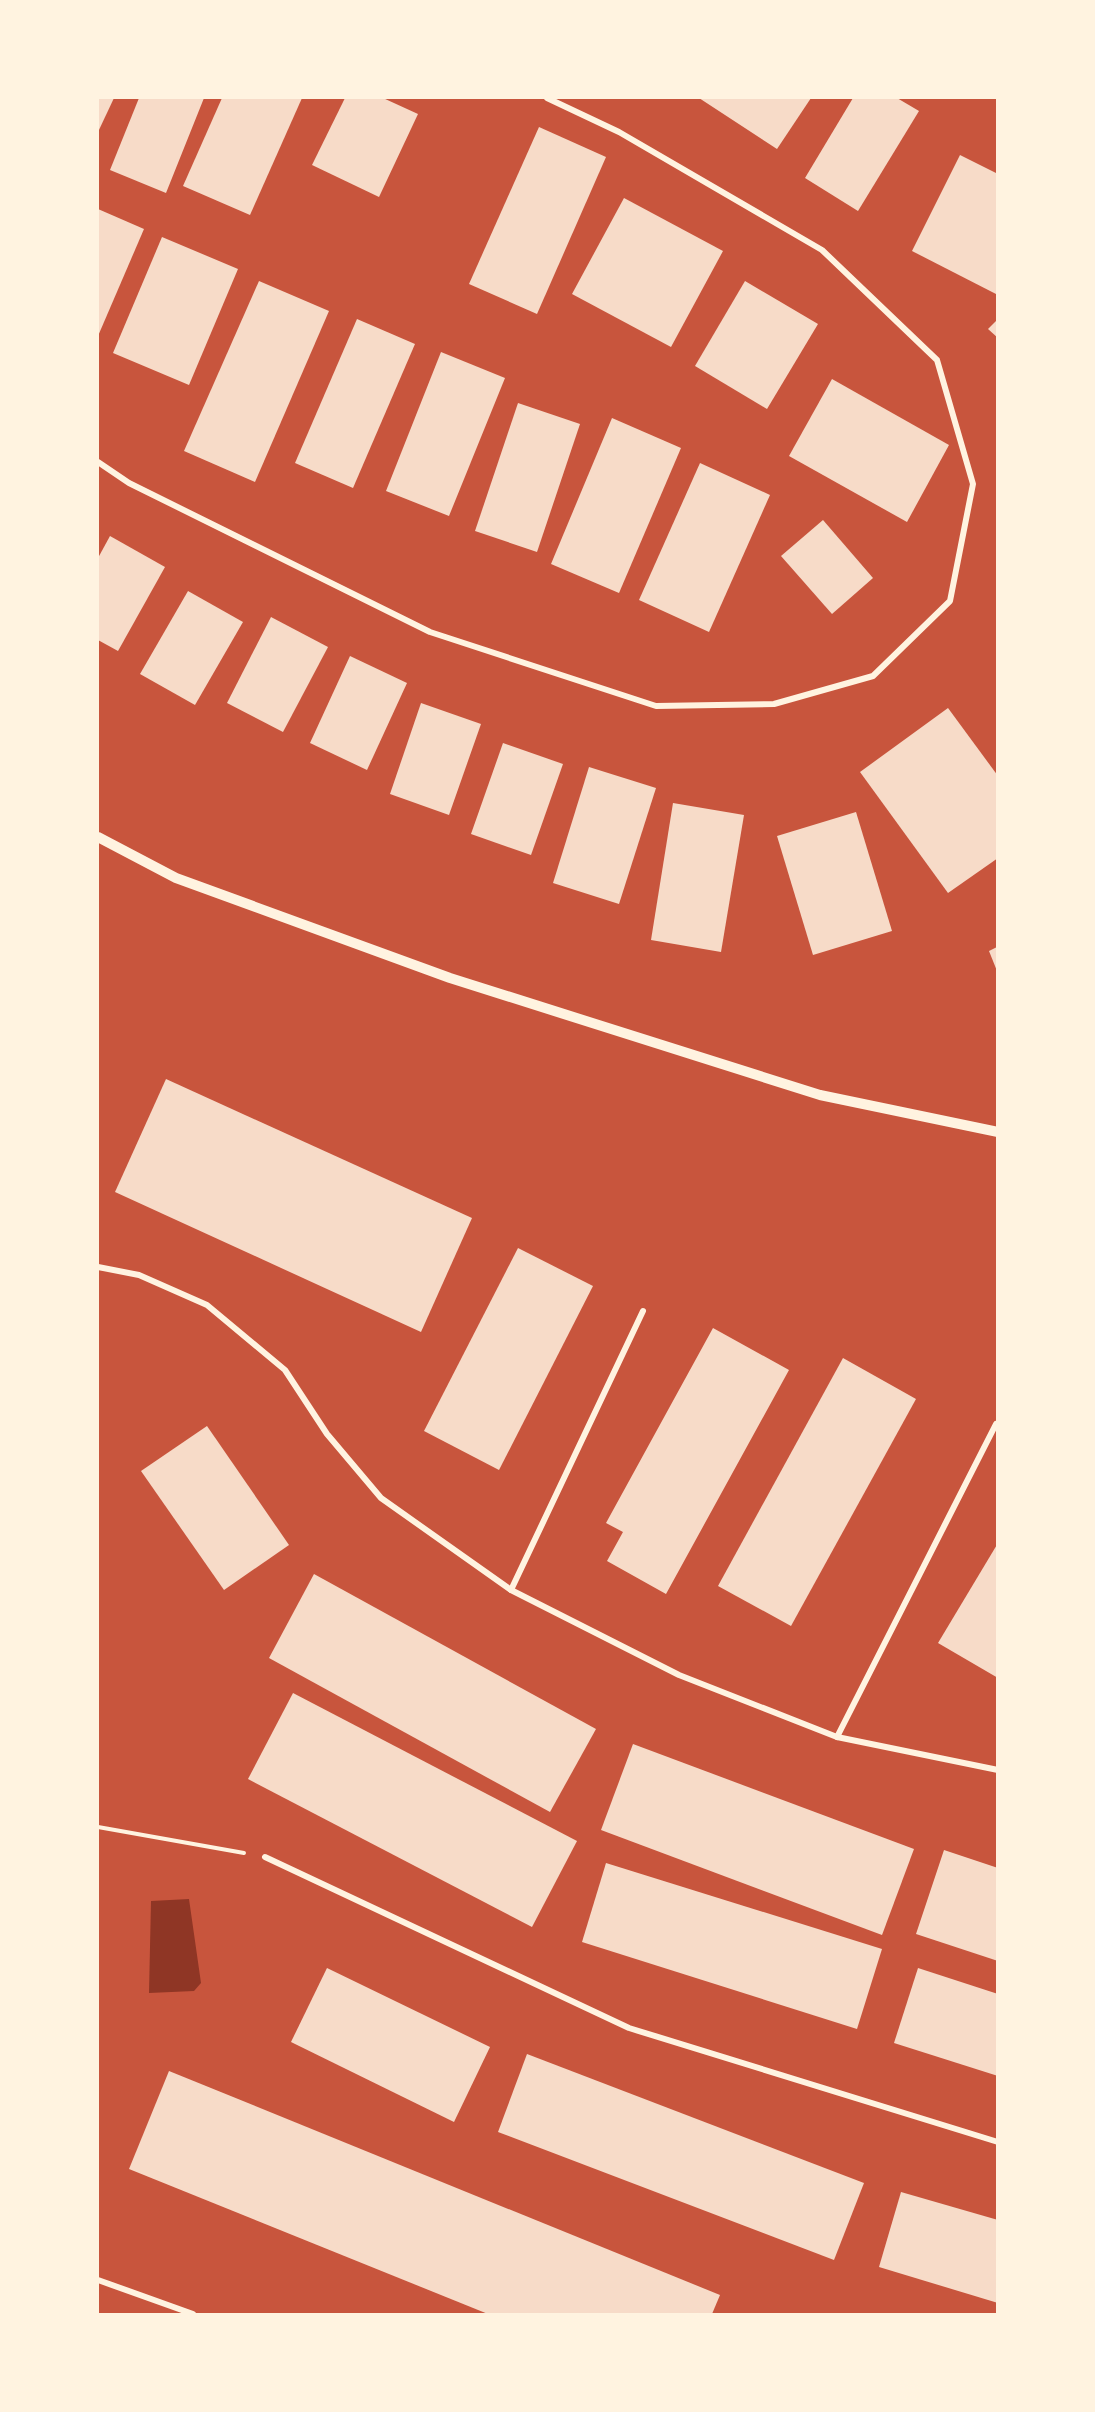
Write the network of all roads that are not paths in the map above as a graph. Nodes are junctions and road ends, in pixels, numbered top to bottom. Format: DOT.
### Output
graph roads {
  1 [pos="547,98"];
  2 [pos="98,462"];
  3 [pos="98,837"];
  4 [pos="998,1132"];
  5 [pos="98,1267"];
  6 [pos="643,1311"];
  7 [pos="996,1424"];
  8 [pos="511,1590"];
  9 [pos="837,1737"];
  10 [pos="998,1770"];
  11 [pos="265,1857"];
  12 [pos="998,2142"];
  13 [pos="98,2280"];
  14 [pos="193,2314"];
  1 -- 2 [label="street"];
  3 -- 4 [label="street"];
  5 -- 8 [label="street"];
  6 -- 8 [label="street"];
  7 -- 9 [label="street"];
  8 -- 9 [label="street"];
  9 -- 10 [label="street"];
  11 -- 12 [label="street"];
  13 -- 14 [label="street"];
}
